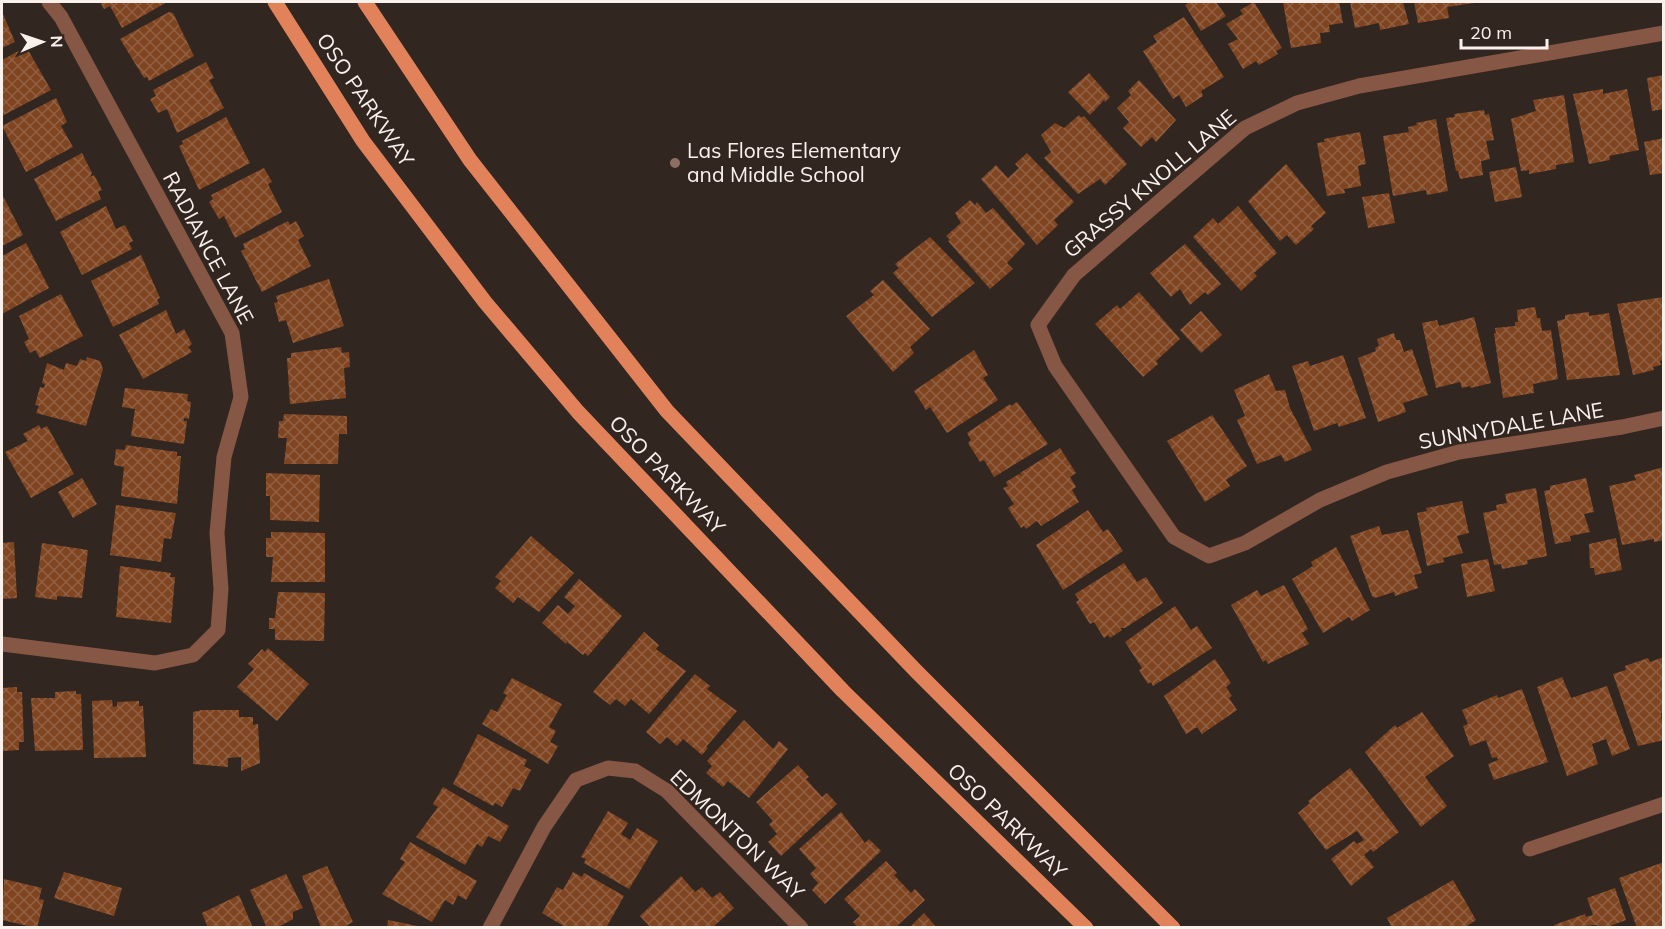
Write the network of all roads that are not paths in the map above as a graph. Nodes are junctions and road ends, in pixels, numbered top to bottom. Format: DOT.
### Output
graph roads {
  1 [pos="49,2"];
  2 [pos="275,2"];
  3 [pos="365,2"];
  4 [pos="1664,33"];
  5 [pos="1038,325"];
  6 [pos="1664,418"];
  7 [pos="2,644"];
  8 [pos="1664,804"];
  9 [pos="1530,849"];
  10 [pos="490,927"];
  11 [pos="801,927"];
  12 [pos="1086,927"];
  13 [pos="1173,927"];
  1 -- 7 [label="street, RADIANCE LANE"];
  2 -- 12 [label="main road, OSO PARKWAY"];
  3 -- 13 [label="main road, OSO PARKWAY"];
  4 -- 5 [label="street, GRASSY KNOLL LANE"];
  5 -- 6 [label="street, SUNNYDALE LANE"];
  8 -- 9 [label="street"];
  10 -- 11 [label="street, EDMONTON WAY"];
}
